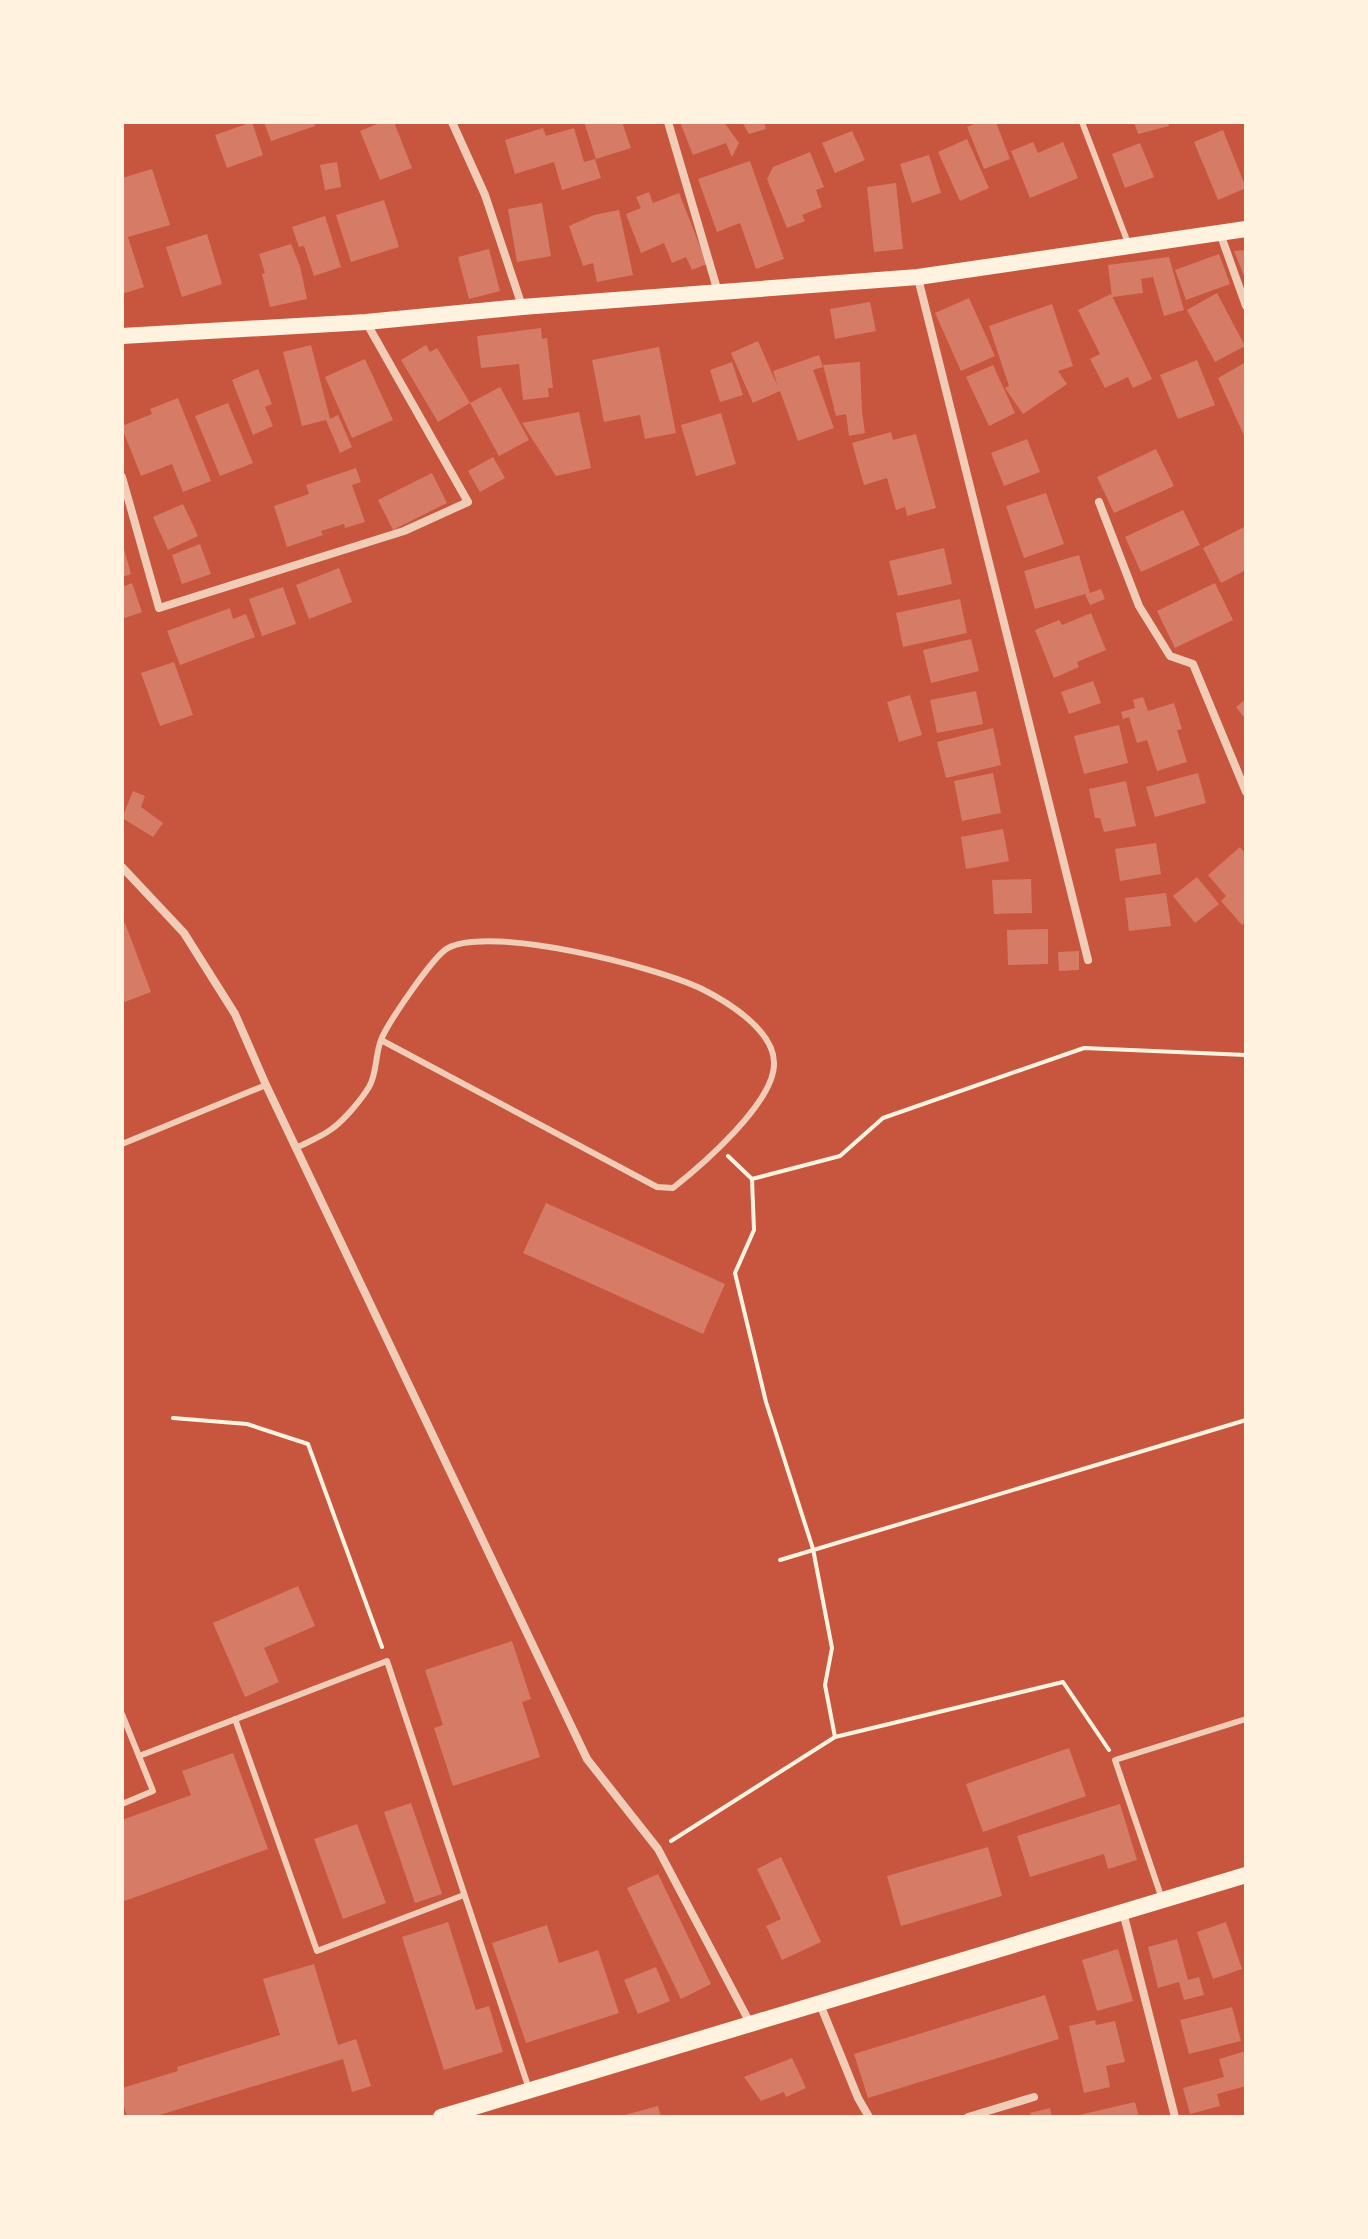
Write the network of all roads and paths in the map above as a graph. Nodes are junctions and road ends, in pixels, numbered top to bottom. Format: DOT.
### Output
graph roads {
  1 [pos="452,122"];
  2 [pos="668,122"];
  3 [pos="1082,122"];
  4 [pos="1246,229"];
  5 [pos="1220,233"];
  6 [pos="1129,246"];
  7 [pos="918,277"];
  8 [pos="719,292"];
  9 [pos="1246,306"];
  10 [pos="522,307"];
  11 [pos="366,322"];
  12 [pos="122,336"];
  13 [pos="122,477"];
  14 [pos="1099,502"];
  15 [pos="1246,792"];
  16 [pos="122,867"];
  17 [pos="1088,960"];
  18 [pos="381,1040"];
  19 [pos="1246,1055"];
  20 [pos="266,1085"];
  21 [pos="122,1144"];
  22 [pos="296,1148"];
  23 [pos="721,1149"];
  24 [pos="752,1179"];
  25 [pos="173,1418"];
  26 [pos="1246,1420"];
  27 [pos="813,1549"];
  28 [pos="780,1560"];
  29 [pos="387,1661"];
  30 [pos="122,1714"];
  31 [pos="235,1719"];
  32 [pos="1246,1719"];
  33 [pos="835,1737"];
  34 [pos="139,1756"];
  35 [pos="1115,1760"];
  36 [pos="122,1804"];
  37 [pos="658,1849"];
  38 [pos="1246,1875"];
  39 [pos="464,1895"];
  40 [pos="1162,1899"];
  41 [pos="1123,1911"];
  42 [pos="820,2004"];
  43 [pos="750,2023"];
  44 [pos="529,2090"];
  45 [pos="1034,2097"];
  46 [pos="441,2117"];
  47 [pos="869,2117"];
  48 [pos="968,2117"];
  49 [pos="1175,2117"];
  1 -- 10 [label="street"];
  2 -- 8 [label="street"];
  3 -- 6 [label="lane"];
  4 -- 5 [label="main road"];
  5 -- 6 [label="main road"];
  5 -- 9 [label="street"];
  6 -- 7 [label="main road"];
  7 -- 8 [label="main road"];
  7 -- 17 [label="street"];
  8 -- 10 [label="main road"];
  10 -- 11 [label="main road"];
  11 -- 12 [label="main road"];
  11 -- 13 [label="street"];
  14 -- 15 [label="street"];
  16 -- 20 [label="street"];
  18 -- 22 [label="lane"];
  18 -- 23 [label="lane"];
  18 -- 23 [label="lane"];
  19 -- 24 [label="path"];
  20 -- 21 [label="lane"];
  20 -- 22 [label="street"];
  22 -- 37 [label="street"];
  23 -- 24 [label="path"];
  24 -- 27 [label="path"];
  25 -- 29 [label="path"];
  26 -- 27 [label="path"];
  27 -- 28 [label="path"];
  27 -- 33 [label="path"];
  29 -- 31 [label="lane"];
  29 -- 39 [label="lane"];
  30 -- 34 [label="lane"];
  31 -- 34 [label="lane"];
  31 -- 39 [label="lane"];
  32 -- 35 [label="lane"];
  33 -- 35 [label="path"];
  33 -- 37 [label="path"];
  34 -- 36 [label="lane"];
  35 -- 40 [label="lane"];
  37 -- 43 [label="street"];
  38 -- 40 [label="main road"];
  39 -- 44 [label="lane"];
  40 -- 41 [label="main road"];
  41 -- 42 [label="main road"];
  41 -- 49 [label="street"];
  42 -- 43 [label="main road"];
  42 -- 47 [label="street"];
  43 -- 44 [label="main road"];
  44 -- 46 [label="main road"];
  45 -- 48 [label="street"];
}
